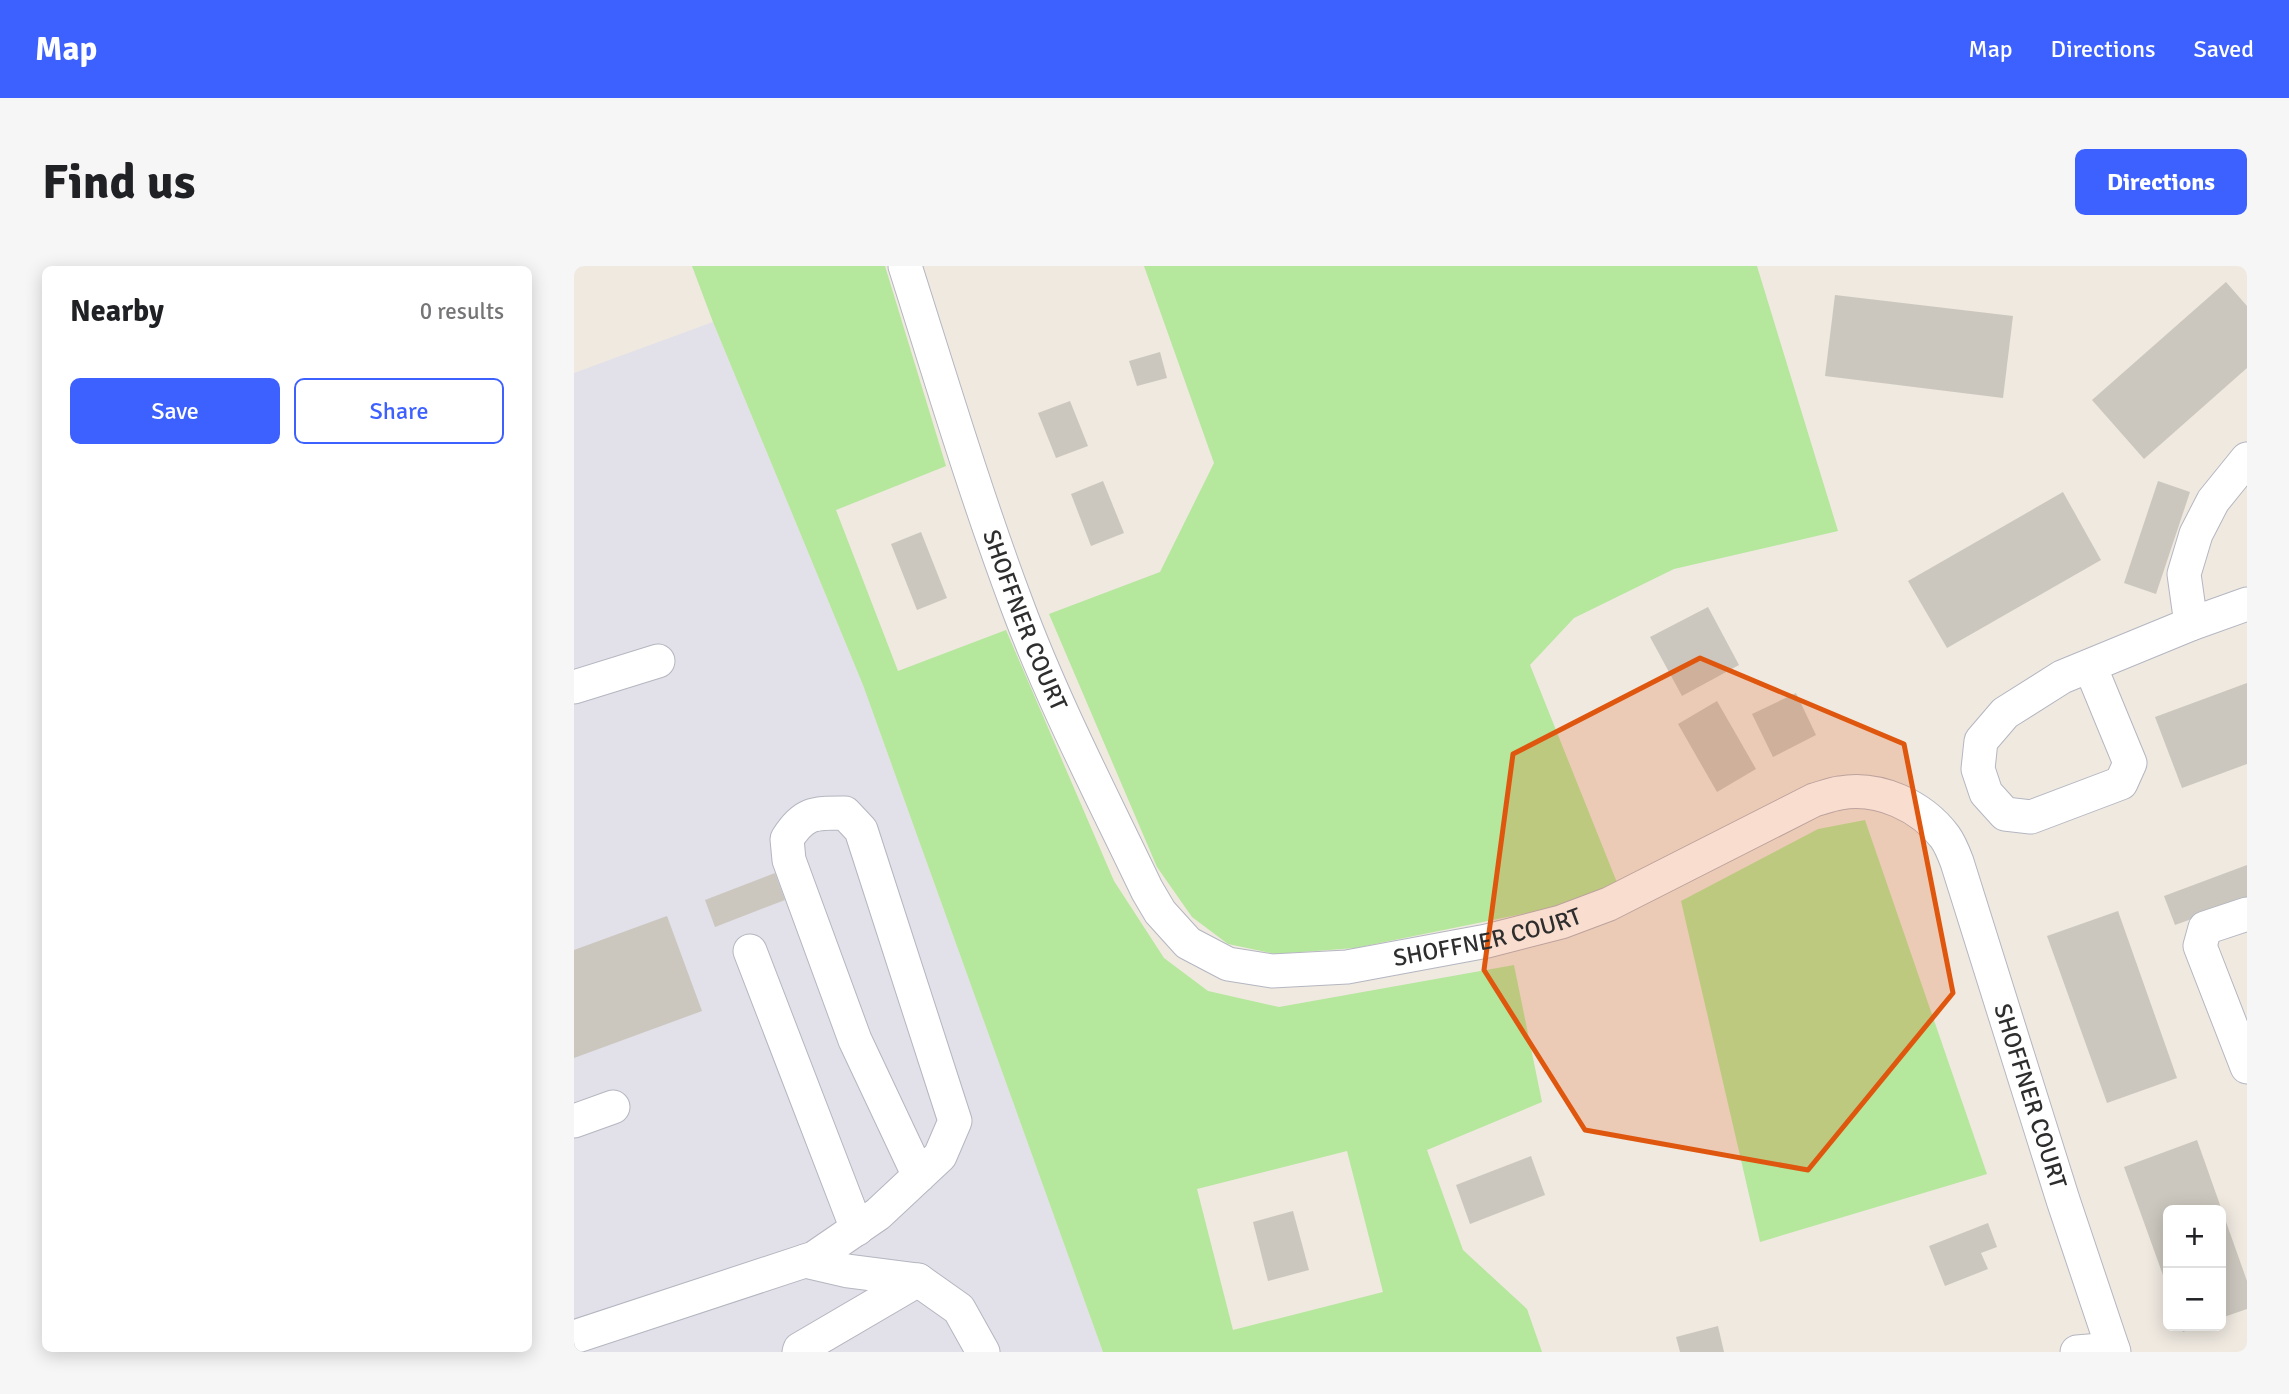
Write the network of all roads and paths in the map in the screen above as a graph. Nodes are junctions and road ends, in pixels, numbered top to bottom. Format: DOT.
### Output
graph roads {
  1 [pos="905,266"];
  2 [pos="2247,459"];
  3 [pos="2247,604"];
  4 [pos="2191,624"];
  5 [pos="658,661"];
  6 [pos="2090,666"];
  7 [pos="574,687"];
  8 [pos="2247,914"];
  9 [pos="750,951"];
  10 [pos="2247,1067"];
  11 [pos="613,1107"];
  12 [pos="574,1121"];
  13 [pos="919,1176"];
  14 [pos="857,1229"];
  15 [pos="804,1261"];
  16 [pos="918,1280"];
  17 [pos="574,1337"];
  18 [pos="2113,1350"];
  19 [pos="799,1352"];
  20 [pos="983,1352"];
  21 [pos="2077,1352"];
  1 -- 18 [label="street, SHOFFNER COURT"];
  2 -- 4 [label="street"];
  3 -- 4 [label="street"];
  4 -- 6 [label="street"];
  5 -- 7 [label="street"];
  6 -- 6 [label="street"];
  8 -- 10 [label="street"];
  9 -- 14 [label="street"];
  11 -- 12 [label="street"];
  13 -- 13 [label="street"];
  13 -- 14 [label="street"];
  14 -- 15 [label="street"];
  15 -- 16 [label="street"];
  15 -- 17 [label="street"];
  16 -- 19 [label="street"];
  16 -- 20 [label="street"];
  18 -- 21 [label="street"];
}
